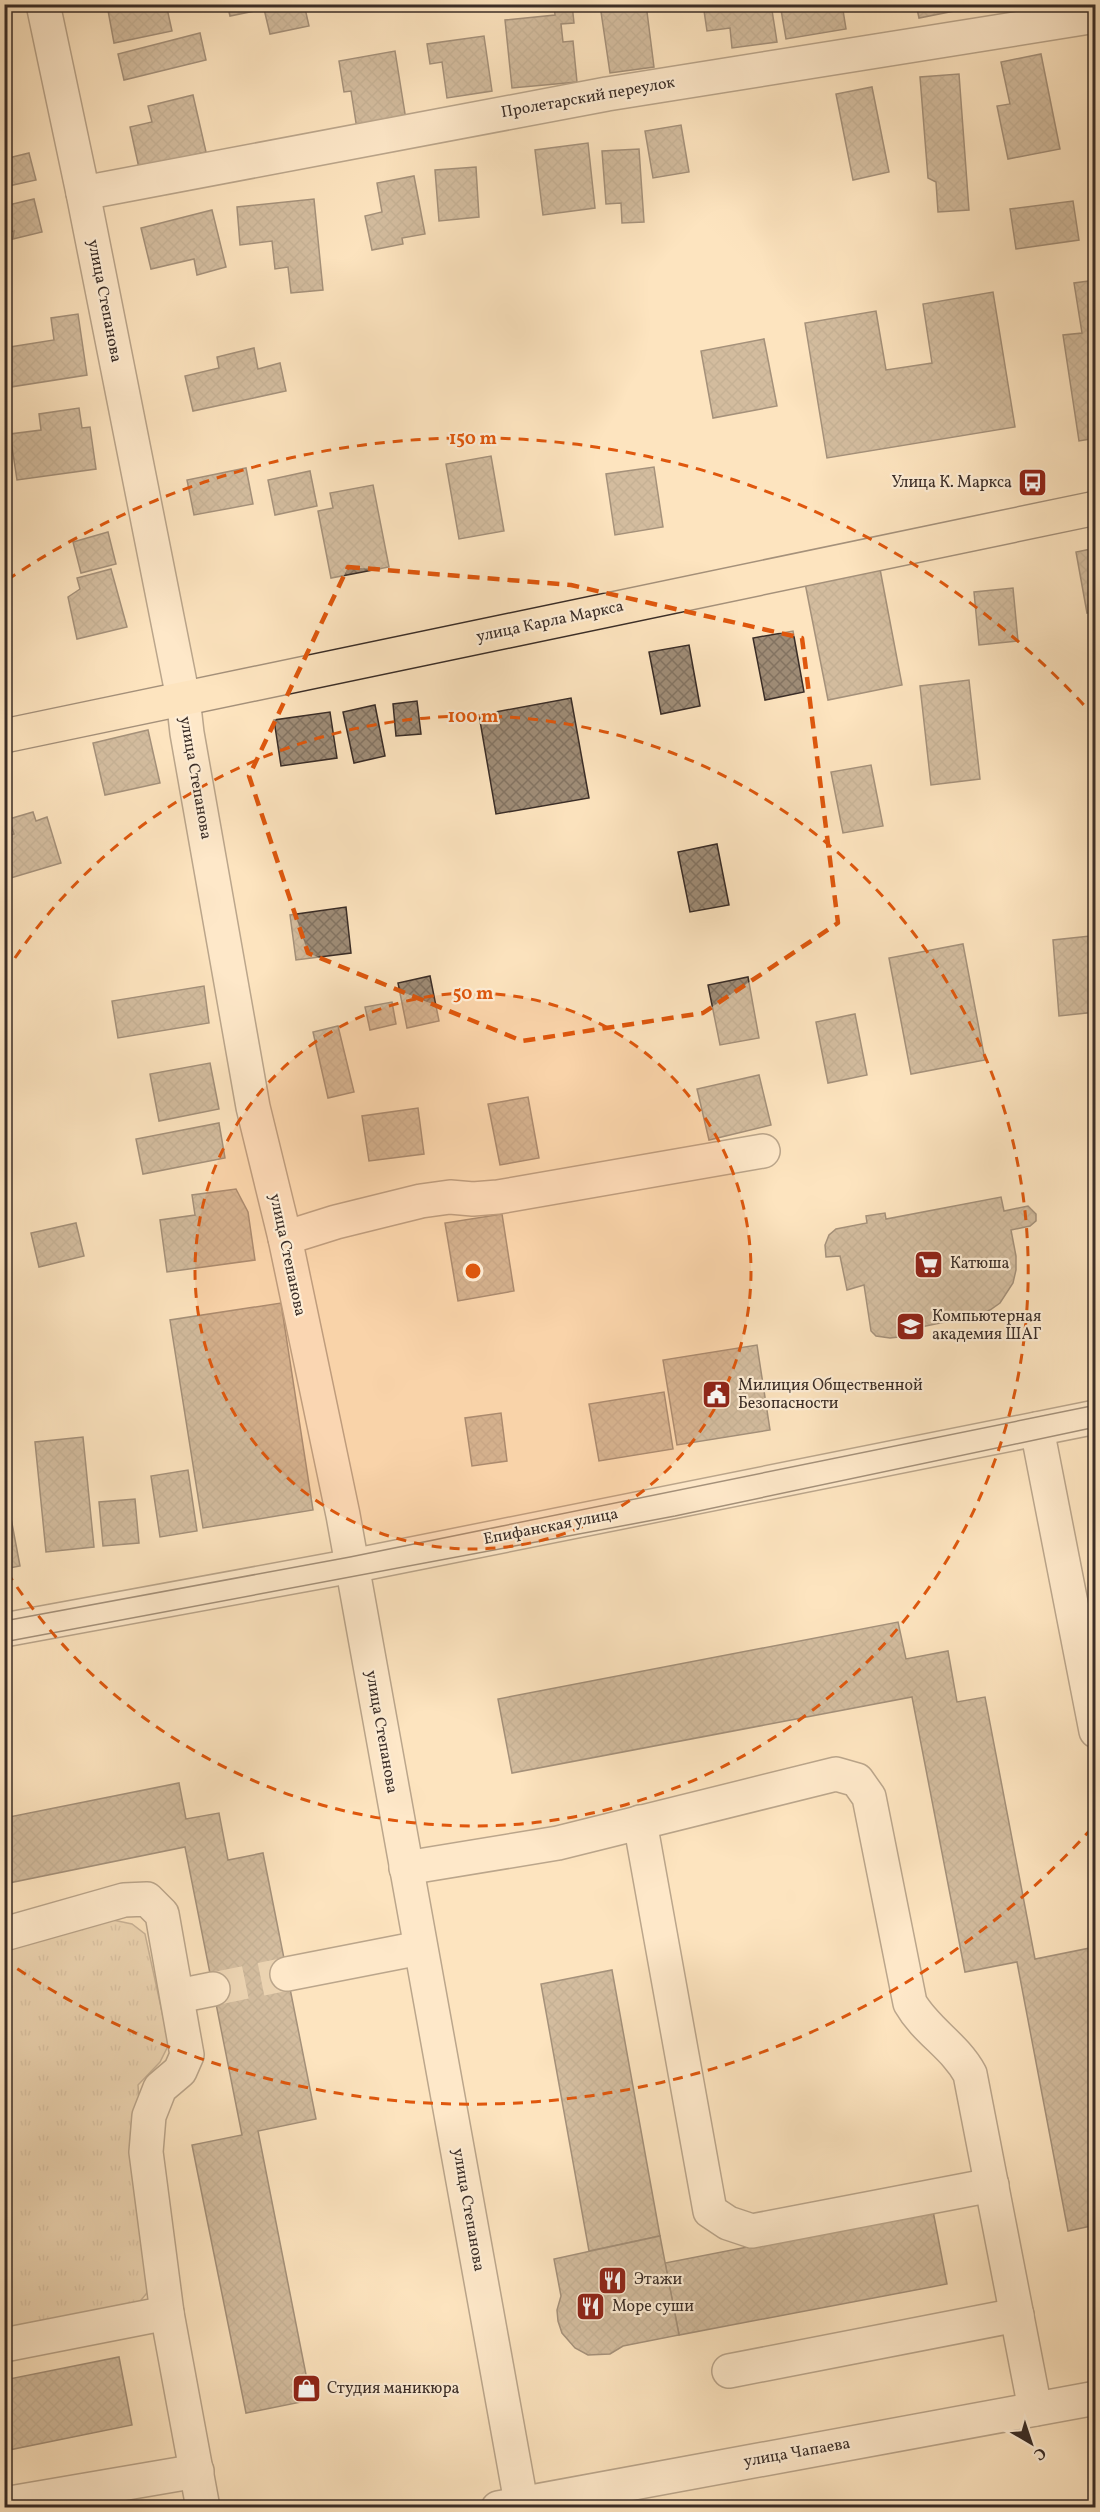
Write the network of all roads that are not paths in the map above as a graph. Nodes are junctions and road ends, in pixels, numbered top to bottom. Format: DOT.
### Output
graph roads {
  1 [pos="43,4"];
  2 [pos="1095,16"];
  3 [pos="83,193"];
  4 [pos="1095,508"];
  5 [pos="183,698"];
  6 [pos="4,736"];
  7 [pos="763,1151"];
  8 [pos="285,1238"];
  9 [pos="1095,1418"];
  10 [pos="1037,1429"];
  11 [pos="352,1566"];
  12 [pos="4,1630"];
  13 [pos="1095,1731"];
  14 [pos="640,1822"];
  15 [pos="406,1868"];
  16 [pos="4,1934"];
  17 [pos="420,1948"];
  18 [pos="287,1974"];
  19 [pos="213,1989"];
  20 [pos="178,1996"];
  21 [pos="992,2185"];
  22 [pos="167,2313"];
  23 [pos="1017,2315"];
  24 [pos="4,2345"];
  25 [pos="729,2371"];
  26 [pos="1095,2398"];
  27 [pos="1035,2409"];
  28 [pos="197,2470"];
  29 [pos="4,2504"];
  30 [pos="514,2506"];
  31 [pos="203,2508"];
  1 -- 3 [label="street, улица Степанова"];
  2 -- 3 [label="street, Пролетарский переулок"];
  3 -- 5 [label="street, улица Степанова"];
  4 -- 5 [label="main road, улица Карла Маркса"];
  5 -- 6 [label="main road, улица Карла Маркса"];
  5 -- 8 [label="street, улица Степанова"];
  7 -- 8 [label="street"];
  8 -- 11 [label="street, улица Степанова"];
  9 -- 10 [label="street, Епифанская улица"];
  10 -- 11 [label="street, Епифанская улица"];
  10 -- 13 [label="street"];
  11 -- 12 [label="street, Епифанская улица"];
  11 -- 15 [label="street, улица Степанова"];
  14 -- 15 [label="street"];
  14 -- 21 [label="street"];
  14 -- 21 [label="street"];
  15 -- 17 [label="street, улица Степанова"];
  16 -- 20 [label="street"];
  17 -- 18 [label="street"];
  17 -- 30 [label="street, улица Степанова"];
  19 -- 20 [label="street"];
  20 -- 22 [label="street"];
  21 -- 23 [label="street"];
  22 -- 24 [label="street"];
  22 -- 28 [label="street"];
  23 -- 25 [label="street"];
  23 -- 27 [label="street"];
  26 -- 27 [label="street, улица Чапаева"];
  27 -- 30 [label="street, улица Чапаева"];
  28 -- 29 [label="street"];
  28 -- 31 [label="street"];
}
